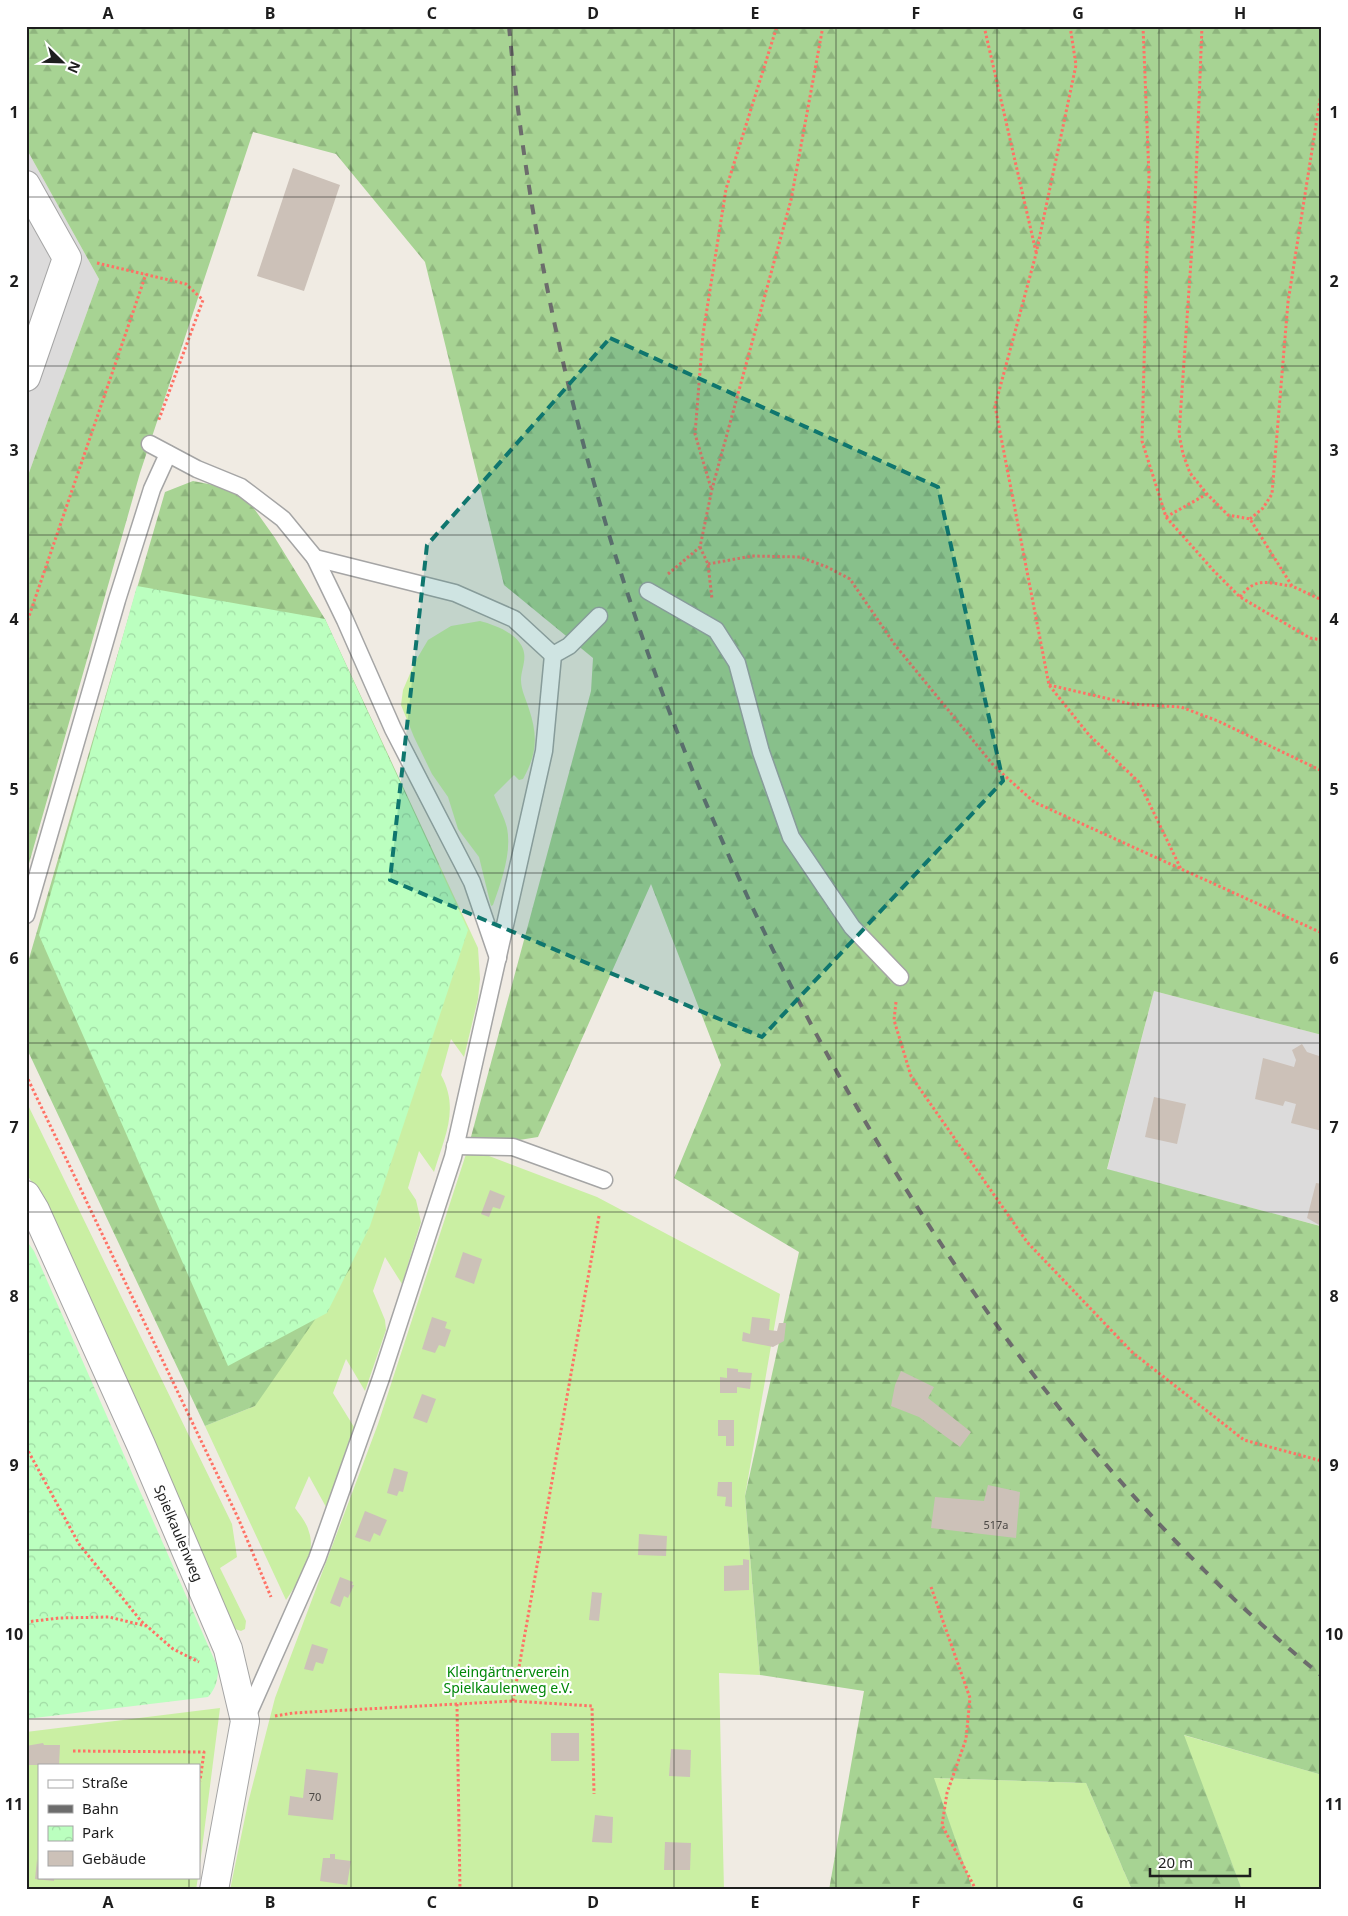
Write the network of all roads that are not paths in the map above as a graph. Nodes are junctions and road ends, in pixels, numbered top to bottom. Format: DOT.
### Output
graph roads {
  1 [pos="26,185"];
  2 [pos="26,377"];
  3 [pos="150,444"];
  4 [pos="168,454"];
  5 [pos="315,558"];
  6 [pos="648,591"];
  7 [pos="599,616"];
  8 [pos="553,655"];
  9 [pos="26,915"];
  10 [pos="498,959"];
  11 [pos="900,977"];
  12 [pos="455,1146"];
  13 [pos="604,1180"];
  14 [pos="26,1194"];
  15 [pos="245,1721"];
  16 [pos="214,1890"];
  1 -- 2 [label="street"];
  3 -- 4 [label="lane"];
  4 -- 5 [label="lane"];
  4 -- 9 [label="lane"];
  5 -- 8 [label="lane"];
  5 -- 10 [label="lane"];
  6 -- 11 [label="lane"];
  7 -- 8 [label="lane"];
  8 -- 10 [label="lane"];
  10 -- 12 [label="lane"];
  12 -- 13 [label="lane"];
  12 -- 15 [label="lane"];
  14 -- 15 [label="street, Spielkaulenweg"];
  15 -- 16 [label="street, Spielkaulenweg"];
}
